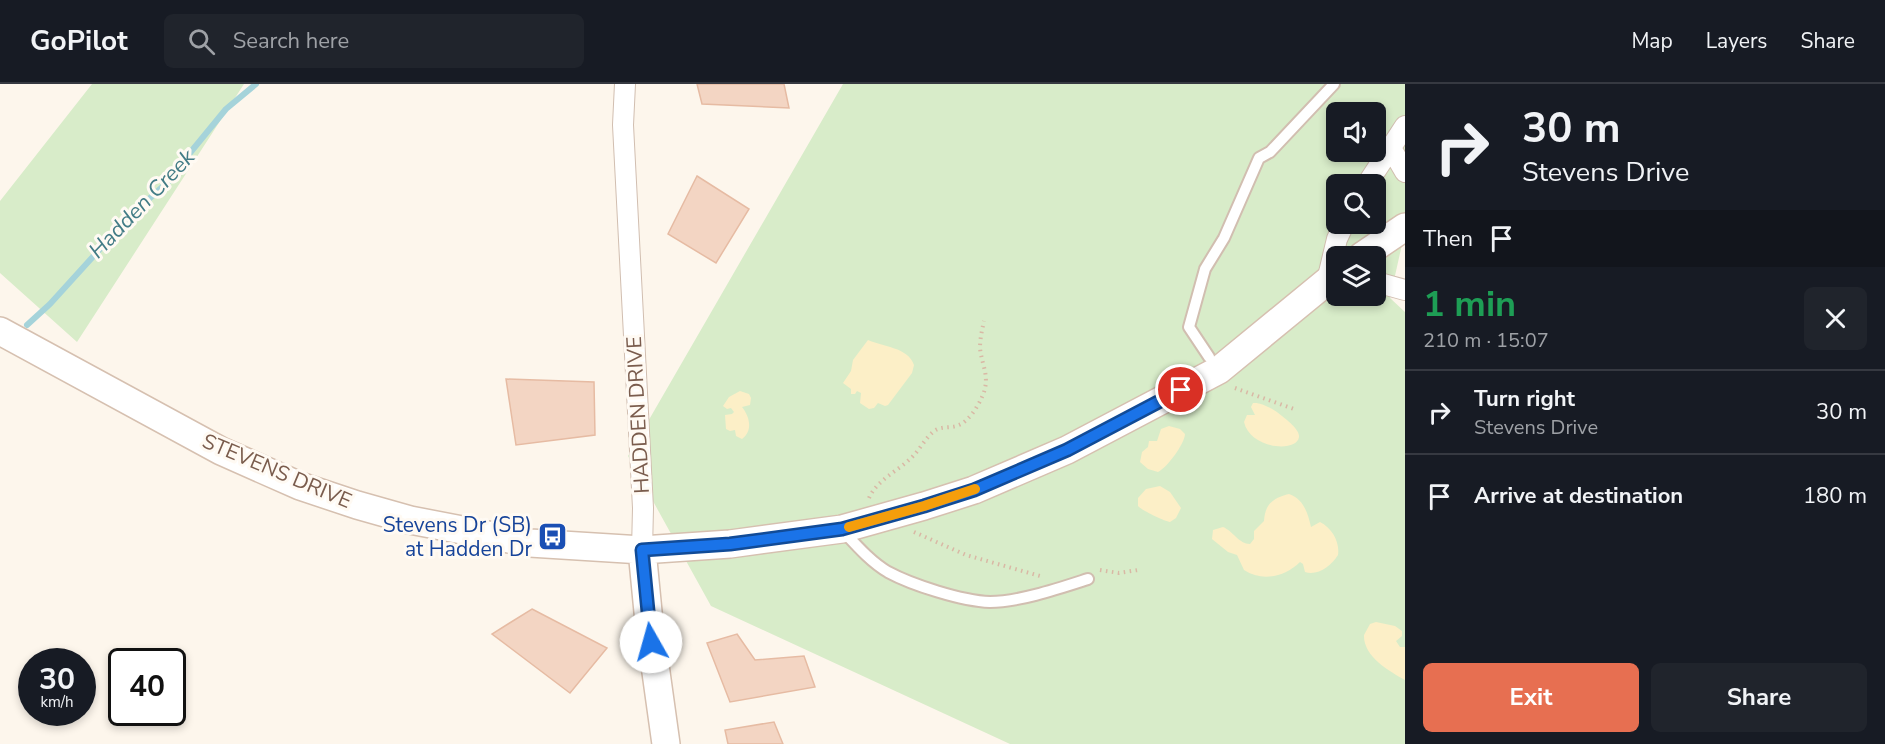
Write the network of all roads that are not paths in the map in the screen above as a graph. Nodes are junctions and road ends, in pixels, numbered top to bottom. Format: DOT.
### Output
graph roads {
  1 [pos="625,84"];
  2 [pos="1334,84"];
  3 [pos="1405,126"];
  4 [pos="1391,148"];
  5 [pos="1405,172"];
  6 [pos="1374,174"];
  7 [pos="1405,227"];
  8 [pos="1377,246"];
  9 [pos="1326,285"];
  10 [pos="1386,285"];
  11 [pos="1405,290"];
  12 [pos="0,331"];
  13 [pos="1209,357"];
  14 [pos="842,529"];
  15 [pos="642,550"];
  16 [pos="1089,574"];
  17 [pos="666,744"];
  1 -- 15 [label="street, HADDEN DRIVE"];
  2 -- 13 [label="lane"];
  3 -- 4 [label="street"];
  4 -- 5 [label="street"];
  4 -- 6 [label="street"];
  7 -- 8 [label="street"];
  9 -- 14 [label="street, STEVENS DRIVE"];
  10 -- 11 [label="street"];
  12 -- 15 [label="street, STEVENS DRIVE"];
  14 -- 15 [label="street, STEVENS DRIVE"];
  14 -- 16 [label="lane"];
  15 -- 17 [label="street, HADDEN DRIVE"];
}
